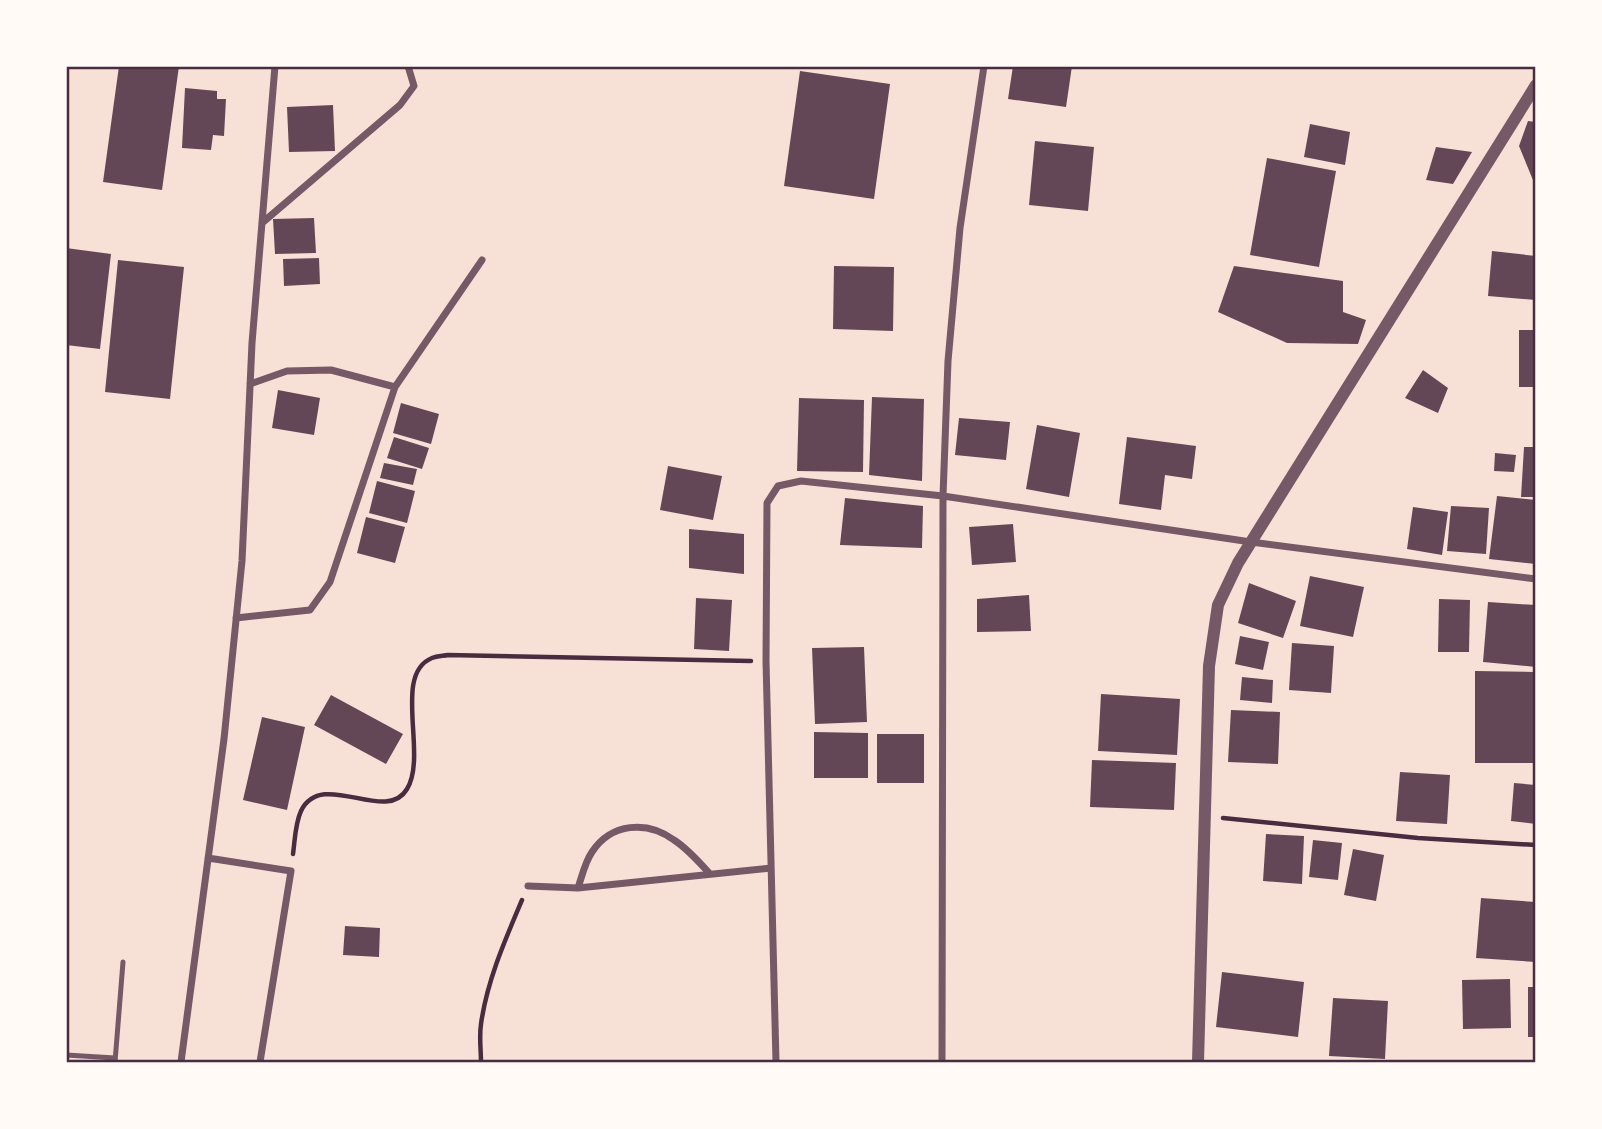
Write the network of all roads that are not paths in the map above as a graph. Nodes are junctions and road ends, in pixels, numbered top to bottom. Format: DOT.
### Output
graph roads {
  1 [pos="275,66"];
  2 [pos="408,66"];
  3 [pos="984,66"];
  4 [pos="1535,85"];
  5 [pos="262,223"];
  6 [pos="482,260"];
  7 [pos="250,384"];
  8 [pos="395,387"];
  9 [pos="943,496"];
  10 [pos="1251,542"];
  11 [pos="1535,579"];
  12 [pos="236,618"];
  13 [pos="208,858"];
  14 [pos="771,868"];
  15 [pos="710,874"];
  16 [pos="528,886"];
  17 [pos="578,888"];
  18 [pos="123,962"];
  19 [pos="66,1055"];
  20 [pos="115,1060"];
  21 [pos="181,1062"];
  22 [pos="260,1062"];
  23 [pos="776,1062"];
  24 [pos="942,1062"];
  25 [pos="1198,1062"];
  1 -- 5 [label="street"];
  2 -- 5 [label="street"];
  3 -- 9 [label="street"];
  4 -- 10 [label="street"];
  5 -- 7 [label="street"];
  6 -- 8 [label="street"];
  7 -- 8 [label="street"];
  7 -- 12 [label="street"];
  8 -- 12 [label="street"];
  9 -- 10 [label="street"];
  9 -- 14 [label="street"];
  9 -- 24 [label="street"];
  10 -- 11 [label="street"];
  10 -- 25 [label="street"];
  12 -- 13 [label="street"];
  13 -- 21 [label="street"];
  13 -- 22 [label="street"];
  14 -- 15 [label="street"];
  14 -- 23 [label="street"];
  15 -- 17 [label="street"];
  15 -- 17 [label="street"];
  16 -- 17 [label="street"];
  18 -- 20 [label="lane"];
  19 -- 20 [label="lane"];
}
